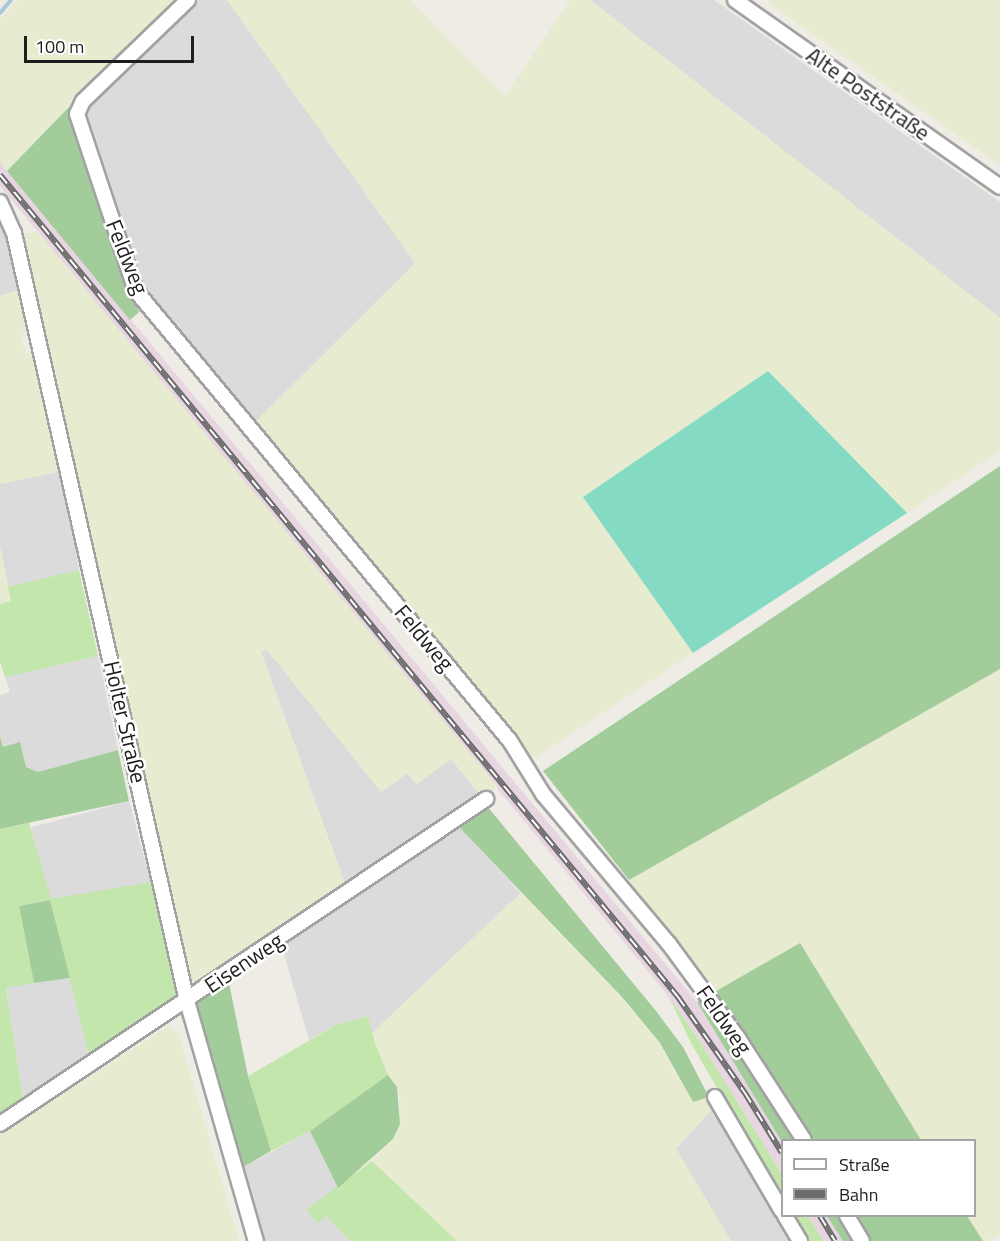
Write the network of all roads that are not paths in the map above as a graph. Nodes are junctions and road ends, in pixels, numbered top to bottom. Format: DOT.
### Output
graph roads {
  1 [pos="188,0"];
  2 [pos="735,0"];
  3 [pos="1000,187"];
  4 [pos="0,202"];
  5 [pos="486,799"];
  6 [pos="187,1001"];
  7 [pos="716,1097"];
  8 [pos="0,1124"];
  9 [pos="803,1139"];
  10 [pos="781,1208"];
  11 [pos="786,1217"];
  12 [pos="848,1217"];
  13 [pos="256,1241"];
  14 [pos="800,1241"];
  15 [pos="862,1241"];
  1 -- 9 [label="street, Feldweg"];
  2 -- 3 [label="street, Alte Poststraße"];
  4 -- 6 [label="street, Holter Straße"];
  5 -- 6 [label="street, Eisenweg"];
  6 -- 8 [label="street, Eisenweg"];
  6 -- 13 [label="street, Holter Straße"];
  7 -- 10 [label="street"];
  11 -- 14 [label="street"];
  12 -- 15 [label="street"];
}
